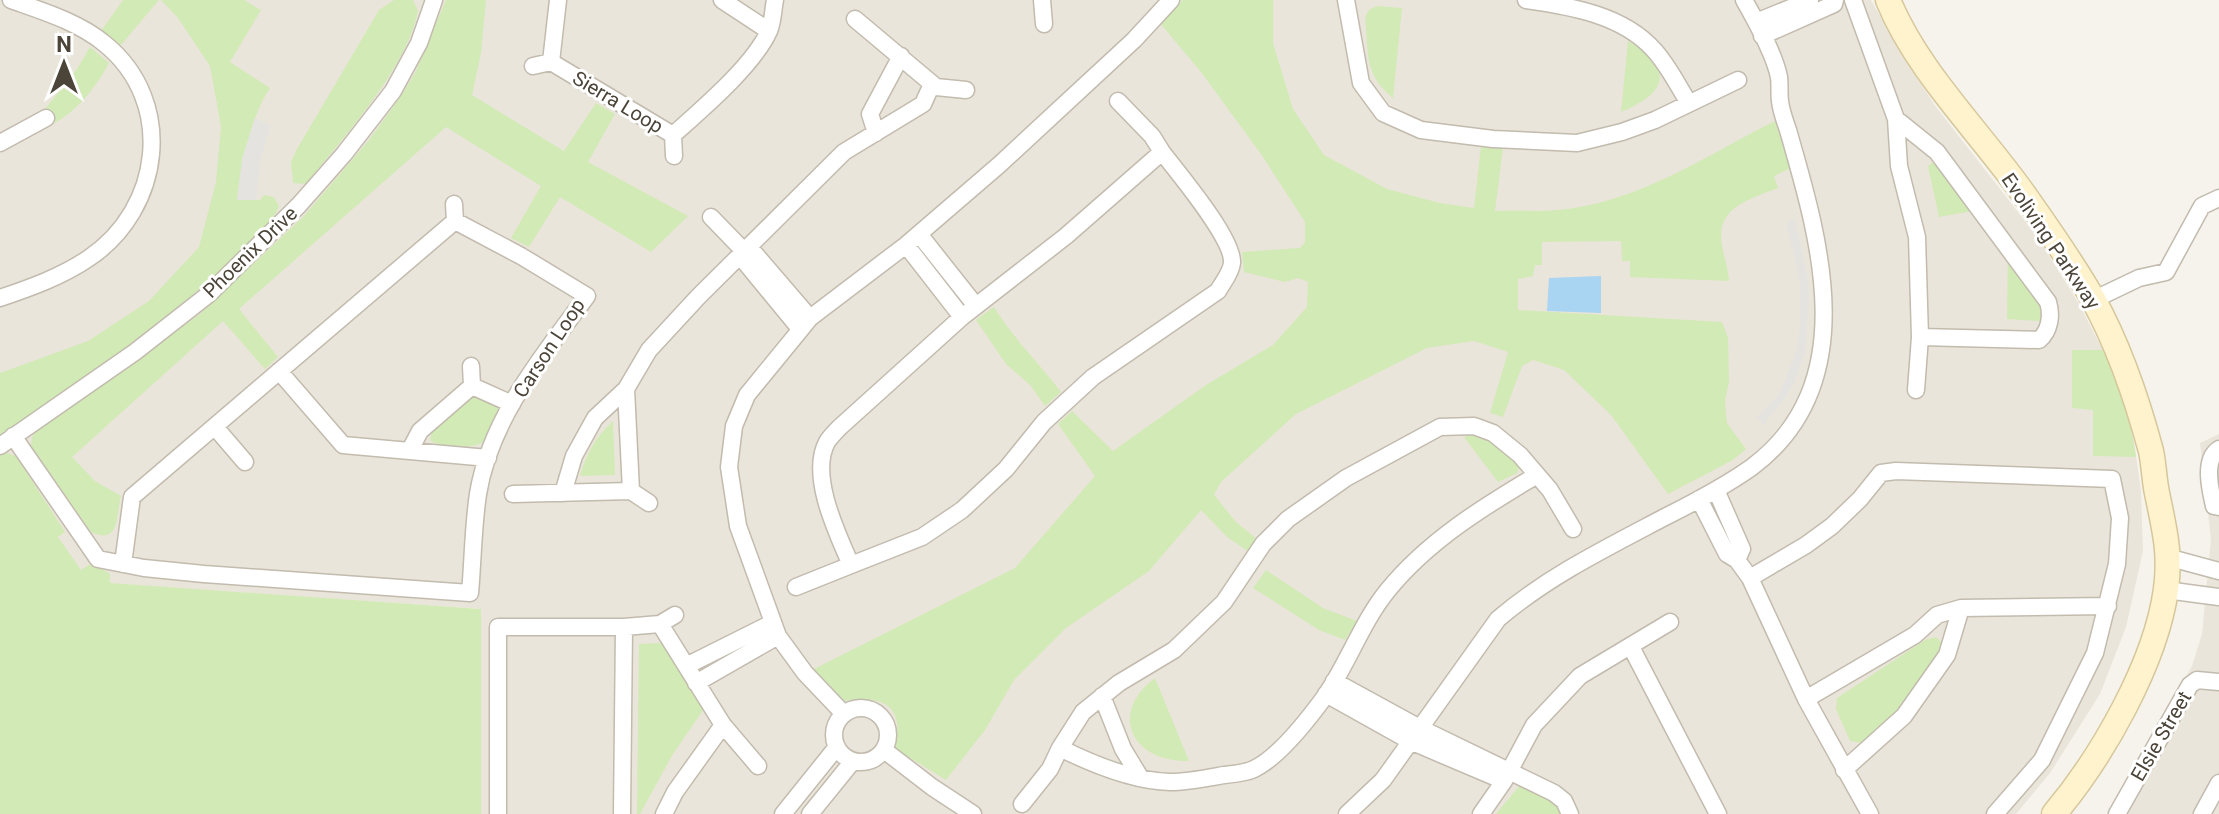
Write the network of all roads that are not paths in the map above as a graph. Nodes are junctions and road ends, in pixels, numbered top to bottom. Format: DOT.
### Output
graph roads {
  1 [pos="11,0"];
  2 [pos="434,0"];
  3 [pos="558,0"];
  4 [pos="722,0"];
  5 [pos="775,0"];
  6 [pos="1042,0"];
  7 [pos="1346,0"];
  8 [pos="1526,0"];
  9 [pos="1744,0"];
  10 [pos="1810,0"];
  11 [pos="1835,0"];
  12 [pos="1853,0"];
  13 [pos="1888,0"];
  14 [pos="1163,3"];
  15 [pos="855,19"];
  16 [pos="1044,24"];
  17 [pos="1759,29"];
  18 [pos="769,31"];
  19 [pos="901,56"];
  20 [pos="551,62"];
  21 [pos="533,66"];
  22 [pos="1738,80"];
  23 [pos="932,84"];
  24 [pos="966,90"];
  25 [pos="1118,101"];
  26 [pos="1689,103"];
  27 [pos="46,118"];
  28 [pos="1896,119"];
  29 [pos="876,133"];
  30 [pos="673,135"];
  31 [pos="0,143"];
  32 [pos="1162,152"];
  33 [pos="674,156"];
  34 [pos="2219,198"];
  35 [pos="454,204"];
  36 [pos="711,217"];
  37 [pos="455,221"];
  38 [pos="913,240"];
  39 [pos="744,251"];
  40 [pos="0,298"];
  41 [pos="2093,300"];
  42 [pos="969,312"];
  43 [pos="805,323"];
  44 [pos="1920,337"];
  45 [pos="471,366"];
  46 [pos="279,371"];
  47 [pos="472,386"];
  48 [pos="626,389"];
  49 [pos="1916,390"];
  50 [pos="512,404"];
  51 [pos="215,427"];
  52 [pos="6,441"];
  53 [pos="2219,449"];
  54 [pos="410,450"];
  55 [pos="488,458"];
  56 [pos="245,462"];
  57 [pos="1537,475"];
  58 [pos="1716,490"];
  59 [pos="631,491"];
  60 [pos="563,493"];
  61 [pos="513,494"];
  62 [pos="1699,499"];
  63 [pos="649,503"];
  64 [pos="2219,507"];
  65 [pos="1573,529"];
  66 [pos="2167,557"];
  67 [pos="1737,560"];
  68 [pos="123,564"];
  69 [pos="851,565"];
  70 [pos="2219,571"];
  71 [pos="1750,578"];
  72 [pos="796,587"];
  73 [pos="2166,590"];
  74 [pos="2219,597"];
  75 [pos="2108,606"];
  76 [pos="1961,608"];
  77 [pos="675,615"];
  78 [pos="1670,622"];
  79 [pos="660,624"];
  80 [pos="624,627"];
  81 [pos="775,629"];
  82 [pos="1631,647"];
  83 [pos="686,666"];
  84 [pos="2219,682"];
  85 [pos="696,683"];
  86 [pos="1330,688"];
  87 [pos="1102,696"];
  88 [pos="1806,699"];
  89 [pos="844,714"];
  90 [pos="723,725"];
  91 [pos="1414,734"];
  92 [pos="836,748"];
  93 [pos="1060,748"];
  94 [pos="884,750"];
  95 [pos="853,761"];
  96 [pos="758,766"];
  97 [pos="1844,770"];
  98 [pos="1506,776"];
  99 [pos="1140,777"];
  100 [pos="2219,783"];
  101 [pos="1022,804"];
  102 [pos="498,814"];
  103 [pos="622,814"];
  104 [pos="664,814"];
  105 [pos="783,814"];
  106 [pos="810,814"];
  107 [pos="973,814"];
  108 [pos="1347,814"];
  109 [pos="1481,814"];
  110 [pos="1570,814"];
  111 [pos="1718,814"];
  112 [pos="1870,814"];
  113 [pos="1995,814"];
  114 [pos="2054,814"];
  115 [pos="2117,814"];
  116 [pos="2202,814"];
  1 -- 40 [label="street"];
  2 -- 52 [label="street, Phoenix Drive"];
  3 -- 20 [label="street, Sierra Loop"];
  4 -- 18 [label="street"];
  5 -- 18 [label="street, Sierra Loop"];
  6 -- 16 [label="street"];
  7 -- 26 [label="street"];
  8 -- 26 [label="street"];
  9 -- 17 [label="street"];
  10 -- 17 [label="street"];
  11 -- 17 [label="street"];
  12 -- 28 [label="street"];
  13 -- 41 [label="street, Evoliving Parkway"];
  14 -- 38 [label="street"];
  15 -- 19 [label="street"];
  17 -- 58 [label="street"];
  18 -- 30 [label="street, Sierra Loop"];
  19 -- 23 [label="street"];
  19 -- 29 [label="street"];
  20 -- 21 [label="street"];
  20 -- 30 [label="street, Sierra Loop"];
  22 -- 26 [label="street"];
  23 -- 24 [label="street"];
  23 -- 29 [label="street"];
  25 -- 32 [label="street"];
  27 -- 31 [label="street"];
  28 -- 44 [label="street"];
  28 -- 44 [label="street"];
  29 -- 39 [label="street"];
  30 -- 33 [label="street"];
  32 -- 42 [label="street"];
  32 -- 69 [label="street"];
  34 -- 41 [label="street"];
  35 -- 37 [label="street"];
  36 -- 39 [label="street"];
  37 -- 46 [label="street"];
  37 -- 50 [label="street, Carson Loop"];
  38 -- 42 [label="street"];
  38 -- 43 [label="street"];
  39 -- 43 [label="street"];
  39 -- 48 [label="street"];
  41 -- 66 [label="street, Evoliving Parkway"];
  42 -- 69 [label="street"];
  43 -- 81 [label="street"];
  44 -- 49 [label="street"];
  45 -- 47 [label="street"];
  46 -- 51 [label="street"];
  46 -- 54 [label="street"];
  47 -- 50 [label="street"];
  47 -- 54 [label="street"];
  48 -- 59 [label="street"];
  48 -- 60 [label="street"];
  50 -- 55 [label="street, Carson Loop"];
  51 -- 56 [label="street"];
  51 -- 68 [label="street"];
  52 -- 68 [label="street, Carson Loop"];
  53 -- 64 [label="street"];
  54 -- 55 [label="street"];
  55 -- 68 [label="street, Carson Loop"];
  57 -- 65 [label="street"];
  57 -- 86 [label="street"];
  57 -- 87 [label="street"];
  58 -- 62 [label="street"];
  58 -- 67 [label="street"];
  59 -- 60 [label="street"];
  59 -- 63 [label="street"];
  60 -- 61 [label="street"];
  62 -- 67 [label="street"];
  62 -- 91 [label="street"];
  66 -- 70 [label="street"];
  66 -- 73 [label="street, Evoliving Parkway"];
  67 -- 71 [label="street"];
  69 -- 72 [label="street"];
  71 -- 75 [label="street"];
  71 -- 88 [label="street"];
  73 -- 74 [label="street"];
  73 -- 114 [label="street, Evoliving Parkway"];
  75 -- 76 [label="street"];
  75 -- 113 [label="street"];
  76 -- 88 [label="street"];
  76 -- 97 [label="street"];
  77 -- 79 [label="street"];
  78 -- 82 [label="street"];
  79 -- 80 [label="street"];
  79 -- 83 [label="street"];
  80 -- 102 [label="street"];
  80 -- 103 [label="street"];
  81 -- 83 [label="street"];
  81 -- 85 [label="street"];
  81 -- 89 [label="street"];
  82 -- 98 [label="street"];
  82 -- 111 [label="street"];
  83 -- 85 [label="street"];
  84 -- 115 [label="street, Elsie Street"];
  85 -- 90 [label="street"];
  86 -- 91 [label="street"];
  86 -- 99 [label="street"];
  87 -- 93 [label="street"];
  87 -- 99 [label="street"];
  88 -- 97 [label="street"];
  89 -- 92 [label="street"];
  89 -- 94 [label="street"];
  90 -- 96 [label="street"];
  90 -- 104 [label="street"];
  91 -- 98 [label="street"];
  91 -- 108 [label="street"];
  92 -- 95 [label="street"];
  92 -- 105 [label="street"];
  93 -- 99 [label="street"];
  93 -- 101 [label="street"];
  94 -- 95 [label="street"];
  94 -- 107 [label="street"];
  95 -- 106 [label="street"];
  97 -- 112 [label="street"];
  98 -- 109 [label="street"];
  98 -- 110 [label="street"];
  100 -- 116 [label="street"];
}
